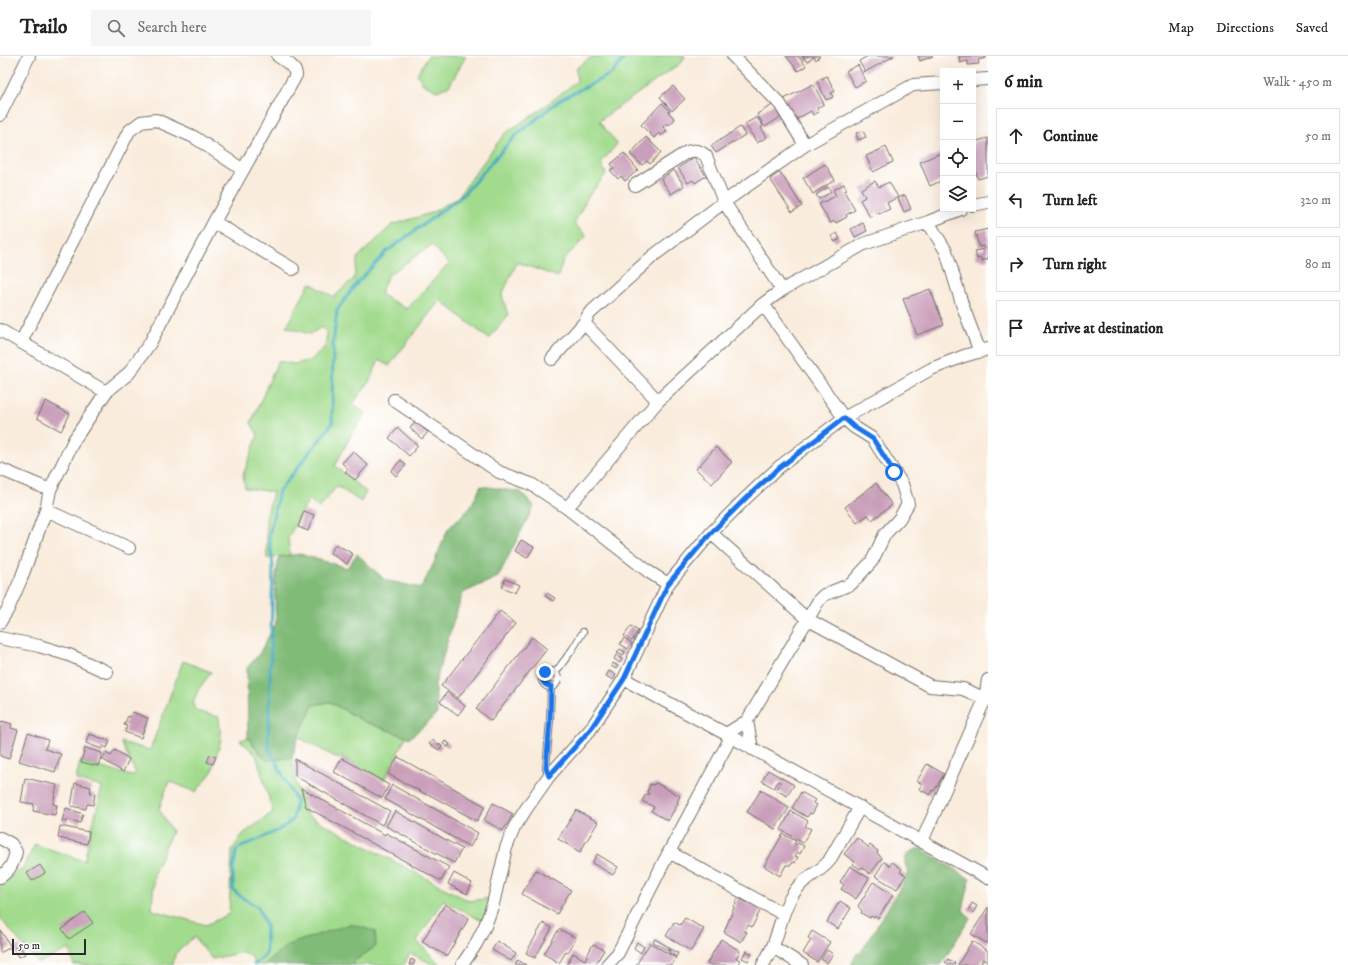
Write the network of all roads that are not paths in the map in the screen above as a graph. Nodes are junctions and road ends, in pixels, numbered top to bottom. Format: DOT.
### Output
graph roads {
  1 [pos="29,56"];
  2 [pos="278,56"];
  3 [pos="733,56"];
  4 [pos="988,79"];
  5 [pos="976,80"];
  6 [pos="940,83"];
  7 [pos="5,92"];
  8 [pos="0,115"];
  9 [pos="805,145"];
  10 [pos="244,170"];
  11 [pos="635,185"];
  12 [pos="724,202"];
  13 [pos="988,202"];
  14 [pos="976,204"];
  15 [pos="953,212"];
  16 [pos="214,222"];
  17 [pos="928,222"];
  18 [pos="293,269"];
  19 [pos="782,290"];
  20 [pos="763,304"];
  21 [pos="584,323"];
  22 [pos="0,330"];
  23 [pos="21,342"];
  24 [pos="984,351"];
  25 [pos="552,359"];
  26 [pos="106,392"];
  27 [pos="394,400"];
  28 [pos="658,401"];
  29 [pos="844,418"];
  30 [pos="0,469"];
  31 [pos="50,490"];
  32 [pos="567,508"];
  33 [pos="46,510"];
  34 [pos="711,533"];
  35 [pos="129,548"];
  36 [pos="668,584"];
  37 [pos="807,619"];
  38 [pos="0,622"];
  39 [pos="583,632"];
  40 [pos="0,638"];
  41 [pos="107,672"];
  42 [pos="555,673"];
  43 [pos="624,679"];
  44 [pos="988,680"];
  45 [pos="551,686"];
  46 [pos="986,699"];
  47 [pos="747,721"];
  48 [pos="729,735"];
  49 [pos="752,749"];
  50 [pos="549,776"];
  51 [pos="860,807"];
  52 [pos="0,838"];
  53 [pos="922,841"];
  54 [pos="669,852"];
  55 [pos="0,877"];
  56 [pos="988,878"];
  57 [pos="783,914"];
  58 [pos="773,947"];
  59 [pos="462,965"];
  60 [pos="607,965"];
  61 [pos="762,965"];
  62 [pos="802,965"];
  1 -- 7 [label="street"];
  2 -- 10 [label="street"];
  3 -- 9 [label="street"];
  4 -- 5 [label="street"];
  6 -- 9 [label="street"];
  7 -- 8 [label="street"];
  9 -- 12 [label="street"];
  10 -- 16 [label="street"];
  10 -- 23 [label="street"];
  11 -- 12 [label="street"];
  12 -- 19 [label="street"];
  12 -- 21 [label="street"];
  13 -- 14 [label="street"];
  15 -- 17 [label="street"];
  16 -- 18 [label="street"];
  16 -- 26 [label="street"];
  17 -- 19 [label="street"];
  17 -- 24 [label="street"];
  19 -- 20 [label="street"];
  20 -- 28 [label="street"];
  20 -- 29 [label="street"];
  21 -- 25 [label="street"];
  21 -- 28 [label="street"];
  22 -- 23 [label="street"];
  23 -- 26 [label="street"];
  24 -- 29 [label="street"];
  26 -- 31 [label="street"];
  27 -- 32 [label="street"];
  28 -- 32 [label="street"];
  29 -- 34 [label="street"];
  29 -- 37 [label="street"];
  30 -- 31 [label="street"];
  31 -- 33 [label="street"];
  32 -- 36 [label="street"];
  33 -- 35 [label="street"];
  33 -- 38 [label="street"];
  34 -- 36 [label="street"];
  34 -- 37 [label="street"];
  36 -- 43 [label="street"];
  37 -- 46 [label="street"];
  37 -- 47 [label="street"];
  39 -- 42 [label="lane"];
  40 -- 41 [label="street"];
  42 -- 45 [label="lane"];
  42 -- 45 [label="lane"];
  43 -- 48 [label="street"];
  43 -- 50 [label="street"];
  44 -- 46 [label="street"];
  45 -- 50 [label="lane"];
  46 -- 53 [label="street"];
  47 -- 48 [label="street"];
  47 -- 49 [label="street"];
  48 -- 49 [label="street"];
  48 -- 54 [label="street"];
  49 -- 51 [label="street"];
  50 -- 59 [label="street"];
  51 -- 53 [label="street"];
  51 -- 57 [label="street"];
  52 -- 55 [label="street"];
  53 -- 56 [label="street"];
  54 -- 57 [label="street"];
  54 -- 60 [label="street"];
  57 -- 58 [label="street"];
  58 -- 61 [label="street"];
  58 -- 62 [label="street"];
}
